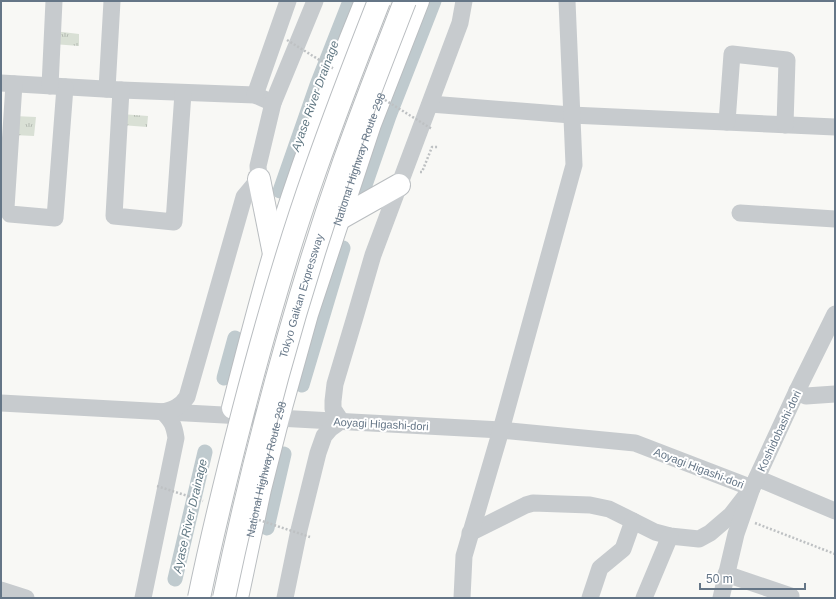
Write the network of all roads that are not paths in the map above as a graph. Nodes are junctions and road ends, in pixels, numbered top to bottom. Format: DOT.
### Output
graph roads {
  1 [pos="54,1"];
  2 [pos="112,1"];
  3 [pos="288,1"];
  4 [pos="316,1"];
  5 [pos="366,1"];
  6 [pos="379,1"];
  7 [pos="405,1"];
  8 [pos="418,1"];
  9 [pos="464,1"];
  10 [pos="567,1"];
  11 [pos="8,84"];
  12 [pos="58,86"];
  13 [pos="114,90"];
  14 [pos="183,93"];
  15 [pos="255,95"];
  16 [pos="273,103"];
  17 [pos="430,104"];
  18 [pos="571,115"];
  19 [pos="728,122"];
  20 [pos="785,125"];
  21 [pos="835,128"];
  22 [pos="259,179"];
  23 [pos="399,185"];
  24 [pos="4,208"];
  25 [pos="740,213"];
  26 [pos="835,219"];
  27 [pos="337,220"];
  28 [pos="274,255"];
  29 [pos="835,314"];
  30 [pos="797,392"];
  31 [pos="835,394"];
  32 [pos="1,403"];
  33 [pos="163,412"];
  34 [pos="231,416"];
  35 [pos="278,418"];
  36 [pos="341,421"];
  37 [pos="500,430"];
  38 [pos="754,483"];
  39 [pos="835,511"];
  40 [pos="633,521"];
  41 [pos="470,533"];
  42 [pos="670,536"];
  43 [pos="244,563"];
  44 [pos="726,574"];
  45 [pos="1,590"];
  46 [pos="791,596"];
  47 [pos="26,598"];
  48 [pos="143,598"];
  49 [pos="188,598"];
  50 [pos="199,598"];
  51 [pos="224,598"];
  52 [pos="236,598"];
  53 [pos="252,598"];
  54 [pos="285,598"];
  55 [pos="462,598"];
  56 [pos="591,598"];
  57 [pos="644,598"];
  58 [pos="720,598"];
  1 -- 12 [label="street"];
  2 -- 13 [label="street"];
  3 -- 15 [label="street"];
  4 -- 16 [label="street"];
  5 -- 28 [label="highway"];
  6 -- 50 [label="highway, bridge"];
  7 -- 51 [label="highway, Tokyo Gaikan Expressway, bridge"];
  8 -- 27 [label="highway, National Highway Route 298"];
  9 -- 17 [label="street"];
  10 -- 18 [label="street"];
  11 -- 12 [label="street"];
  11 -- 24 [label="street"];
  12 -- 13 [label="street"];
  12 -- 24 [label="street"];
  13 -- 14 [label="street"];
  13 -- 14 [label="street"];
  14 -- 15 [label="street"];
  15 -- 16 [label="street"];
  16 -- 22 [label="street"];
  17 -- 18 [label="street"];
  17 -- 23 [label="street"];
  18 -- 19 [label="street"];
  18 -- 37 [label="street"];
  19 -- 20 [label="street"];
  19 -- 20 [label="street"];
  20 -- 21 [label="street"];
  22 -- 28 [label="highway"];
  22 -- 33 [label="street"];
  23 -- 27 [label="highway"];
  23 -- 36 [label="street"];
  25 -- 26 [label="street"];
  27 -- 35 [label="highway, National Highway Route 298"];
  28 -- 34 [label="highway"];
  29 -- 30 [label="street, Koshidobashi-dori"];
  30 -- 31 [label="street"];
  30 -- 38 [label="street, Koshidobashi-dori"];
  32 -- 33 [label="street, Aoyagi Higashi-dori"];
  33 -- 34 [label="street, Aoyagi Higashi-dori"];
  33 -- 48 [label="street"];
  34 -- 35 [label="street, Aoyagi Higashi-dori"];
  34 -- 49 [label="highway"];
  35 -- 36 [label="street, Aoyagi Higashi-dori"];
  35 -- 43 [label="highway, National Highway Route 298"];
  36 -- 37 [label="street, Aoyagi Higashi-dori"];
  36 -- 54 [label="street"];
  37 -- 38 [label="street, Aoyagi Higashi-dori"];
  37 -- 41 [label="street"];
  38 -- 39 [label="street, Aoyagi Higashi-dori"];
  38 -- 42 [label="street"];
  38 -- 44 [label="street, Koshidobashi-dori"];
  40 -- 41 [label="street"];
  40 -- 42 [label="street"];
  40 -- 56 [label="street"];
  41 -- 55 [label="street"];
  42 -- 57 [label="street"];
  43 -- 52 [label="highway, National Highway Route 298"];
  43 -- 53 [label="highway"];
  44 -- 46 [label="street"];
  44 -- 58 [label="street, Koshidobashi-dori"];
  45 -- 47 [label="street"];
}
